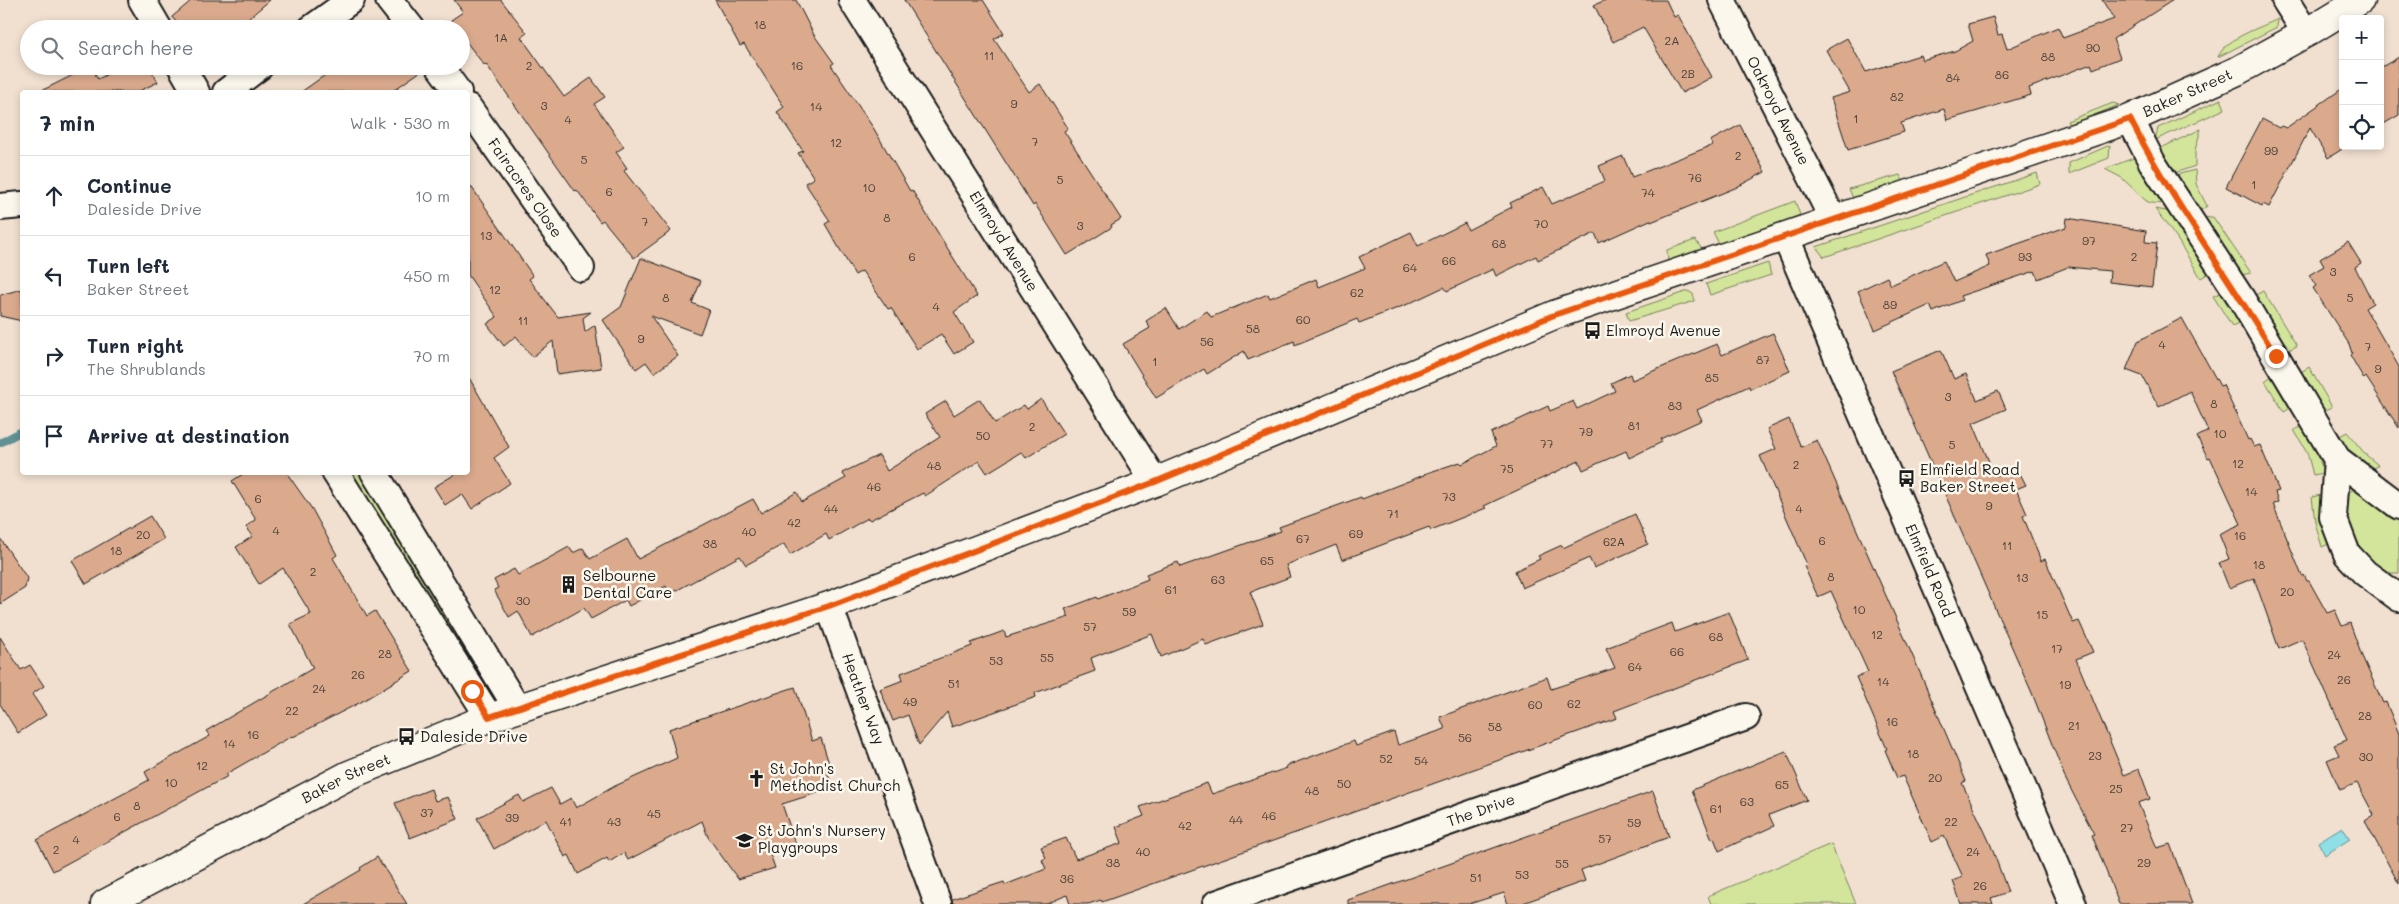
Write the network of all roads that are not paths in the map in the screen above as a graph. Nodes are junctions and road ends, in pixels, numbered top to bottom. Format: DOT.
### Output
graph roads {
  1 [pos="142,0"];
  2 [pos="351,0"];
  3 [pos="390,0"];
  4 [pos="852,0"];
  5 [pos="1722,0"];
  6 [pos="2285,0"];
  7 [pos="2360,0"];
  8 [pos="154,20"];
  9 [pos="324,20"];
  10 [pos="405,20"];
  11 [pos="2306,34"];
  12 [pos="186,75"];
  13 [pos="248,75"];
  14 [pos="446,75"];
  15 [pos="195,90"];
  16 [pos="229,90"];
  17 [pos="457,90"];
  18 [pos="470,110"];
  19 [pos="2130,119"];
  20 [pos="20,205"];
  21 [pos="0,207"];
  22 [pos="1834,221"];
  23 [pos="1786,238"];
  24 [pos="581,268"];
  25 [pos="2337,459"];
  26 [pos="337,475"];
  27 [pos="376,475"];
  28 [pos="1155,482"];
  29 [pos="2399,506"];
  30 [pos="2399,598"];
  31 [pos="829,606"];
  32 [pos="517,708"];
  33 [pos="489,717"];
  34 [pos="1746,717"];
  35 [pos="105,904"];
  36 [pos="938,904"];
  37 [pos="1216,904"];
  38 [pos="2073,904"];
  1 -- 8 [label="street"];
  2 -- 9 [label="street"];
  3 -- 10 [label="street"];
  4 -- 28 [label="street, Elmroyd Avenue"];
  5 -- 22 [label="street, Oakroyd Avenue"];
  6 -- 11 [label="street"];
  7 -- 11 [label="street, Baker Street"];
  11 -- 19 [label="street, Baker Street"];
  12 -- 15 [label="street"];
  13 -- 16 [label="street"];
  14 -- 17 [label="street"];
  18 -- 24 [label="street, Fairacres Close"];
  19 -- 22 [label="street, Baker Street"];
  19 -- 25 [label="street"];
  20 -- 21 [label="street"];
  22 -- 23 [label="street, Baker Street"];
  23 -- 28 [label="street, Baker Street"];
  23 -- 38 [label="street, Elmfield Road"];
  25 -- 29 [label="street"];
  25 -- 30 [label="street"];
  26 -- 33 [label="street"];
  27 -- 32 [label="street"];
  28 -- 31 [label="street, Baker Street"];
  31 -- 32 [label="street, Baker Street"];
  31 -- 36 [label="street, Heather Way"];
  32 -- 33 [label="street, Baker Street"];
  33 -- 35 [label="street, Baker Street"];
  34 -- 37 [label="street, The Drive"];
}
